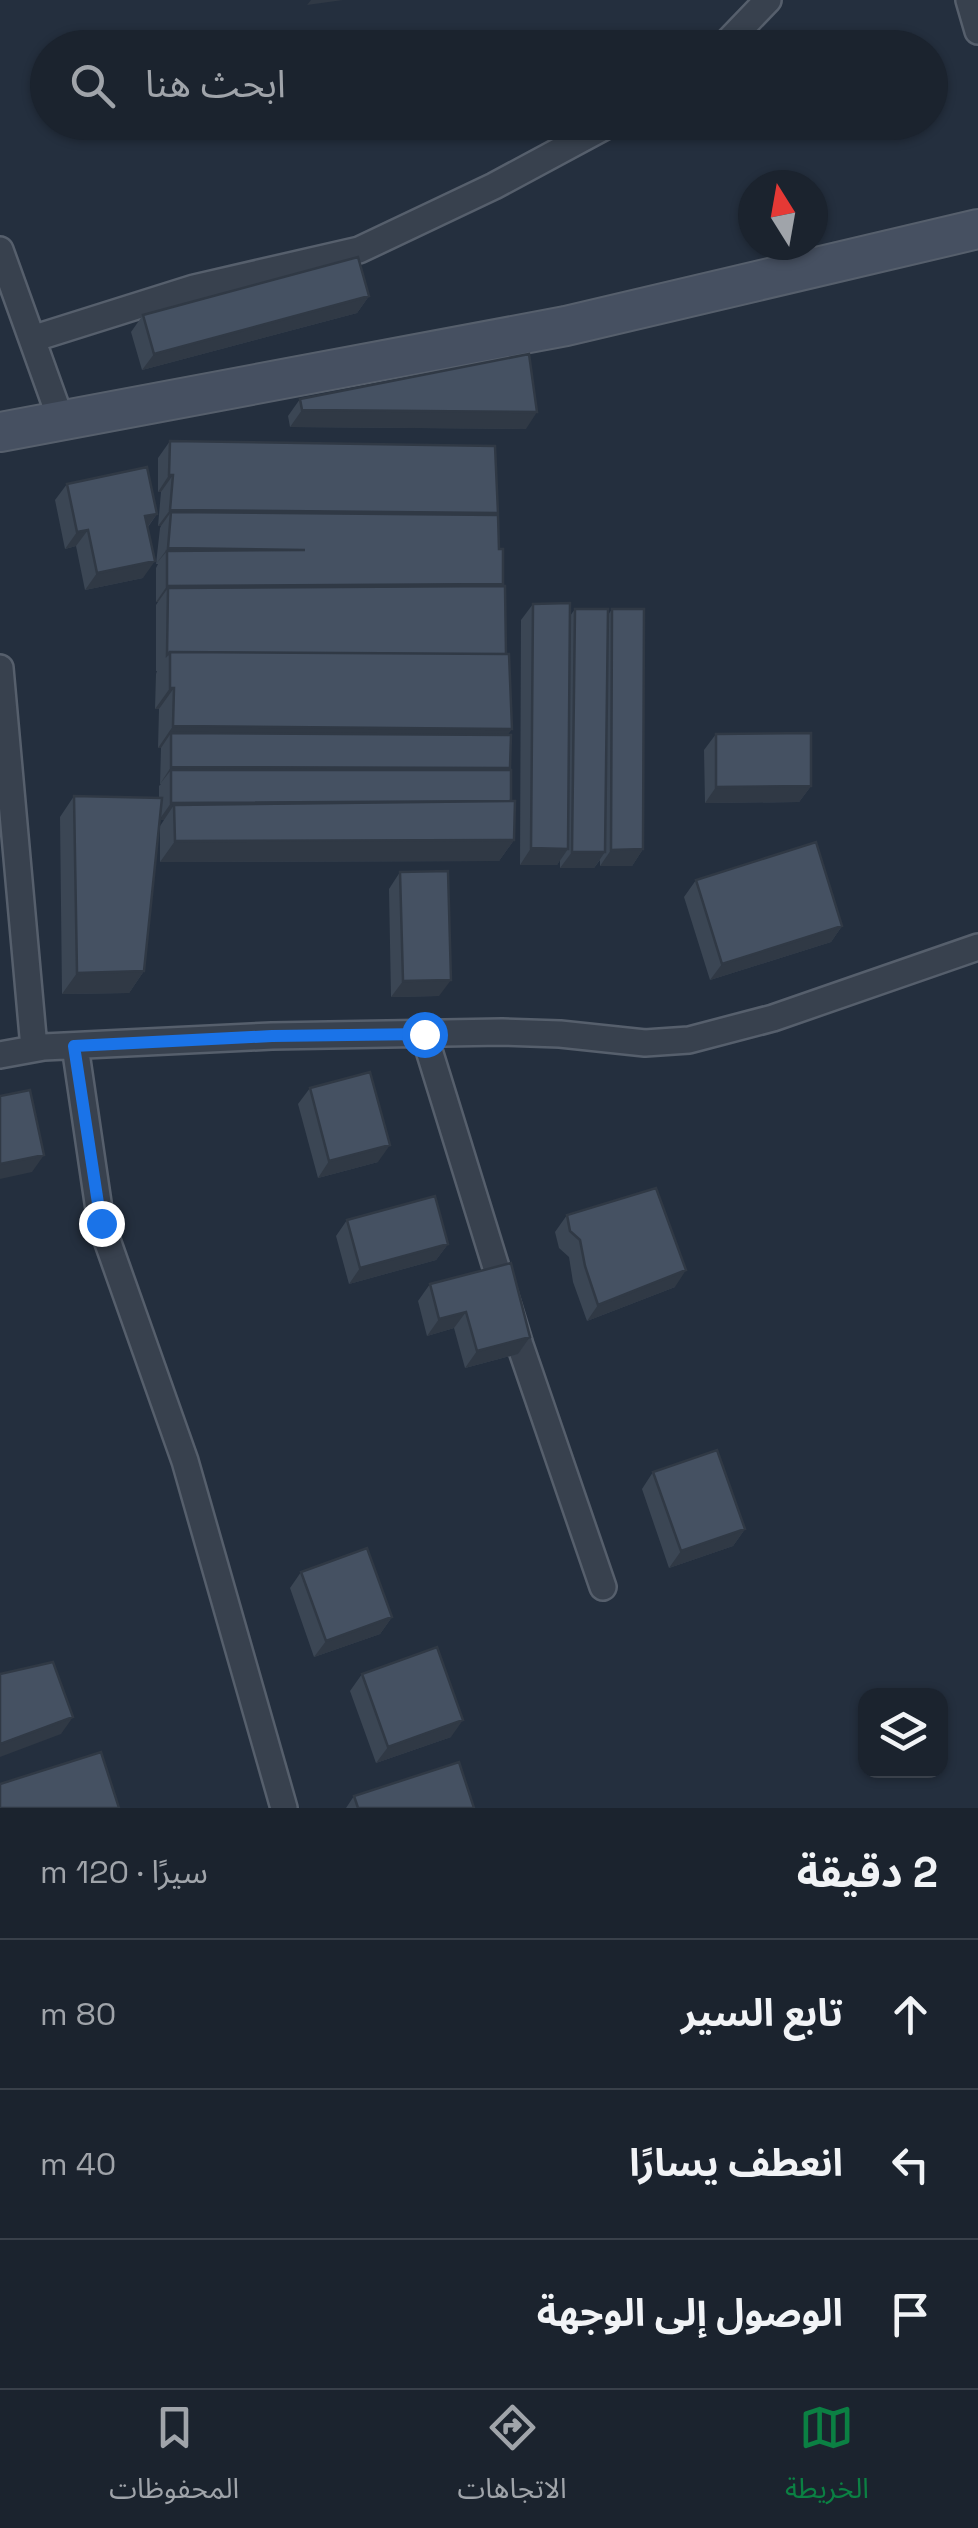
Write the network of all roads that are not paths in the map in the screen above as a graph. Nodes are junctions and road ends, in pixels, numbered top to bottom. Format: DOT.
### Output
graph roads {
  1 [pos="768,0"];
  2 [pos="970,0"];
  3 [pos="739,30"];
  4 [pos="978,31"];
  5 [pos="580,140"];
  6 [pos="978,229"];
  7 [pos="0,250"];
  8 [pos="32,339"];
  9 [pos="61,420"];
  10 [pos="0,432"];
  11 [pos="0,668"];
  12 [pos="978,947"];
  13 [pos="424,1034"];
  14 [pos="74,1046"];
  15 [pos="34,1048"];
  16 [pos="0,1055"];
  17 [pos="603,1587"];
  18 [pos="284,1808"];
  1 -- 3 [label="street"];
  2 -- 4 [label="street"];
  5 -- 8 [label="street"];
  6 -- 9 [label="main road"];
  7 -- 8 [label="street"];
  8 -- 9 [label="street"];
  9 -- 10 [label="main road"];
  11 -- 15 [label="street"];
  12 -- 13 [label="street"];
  13 -- 14 [label="street"];
  13 -- 17 [label="street"];
  14 -- 15 [label="street"];
  14 -- 18 [label="street"];
  15 -- 16 [label="street"];
}
